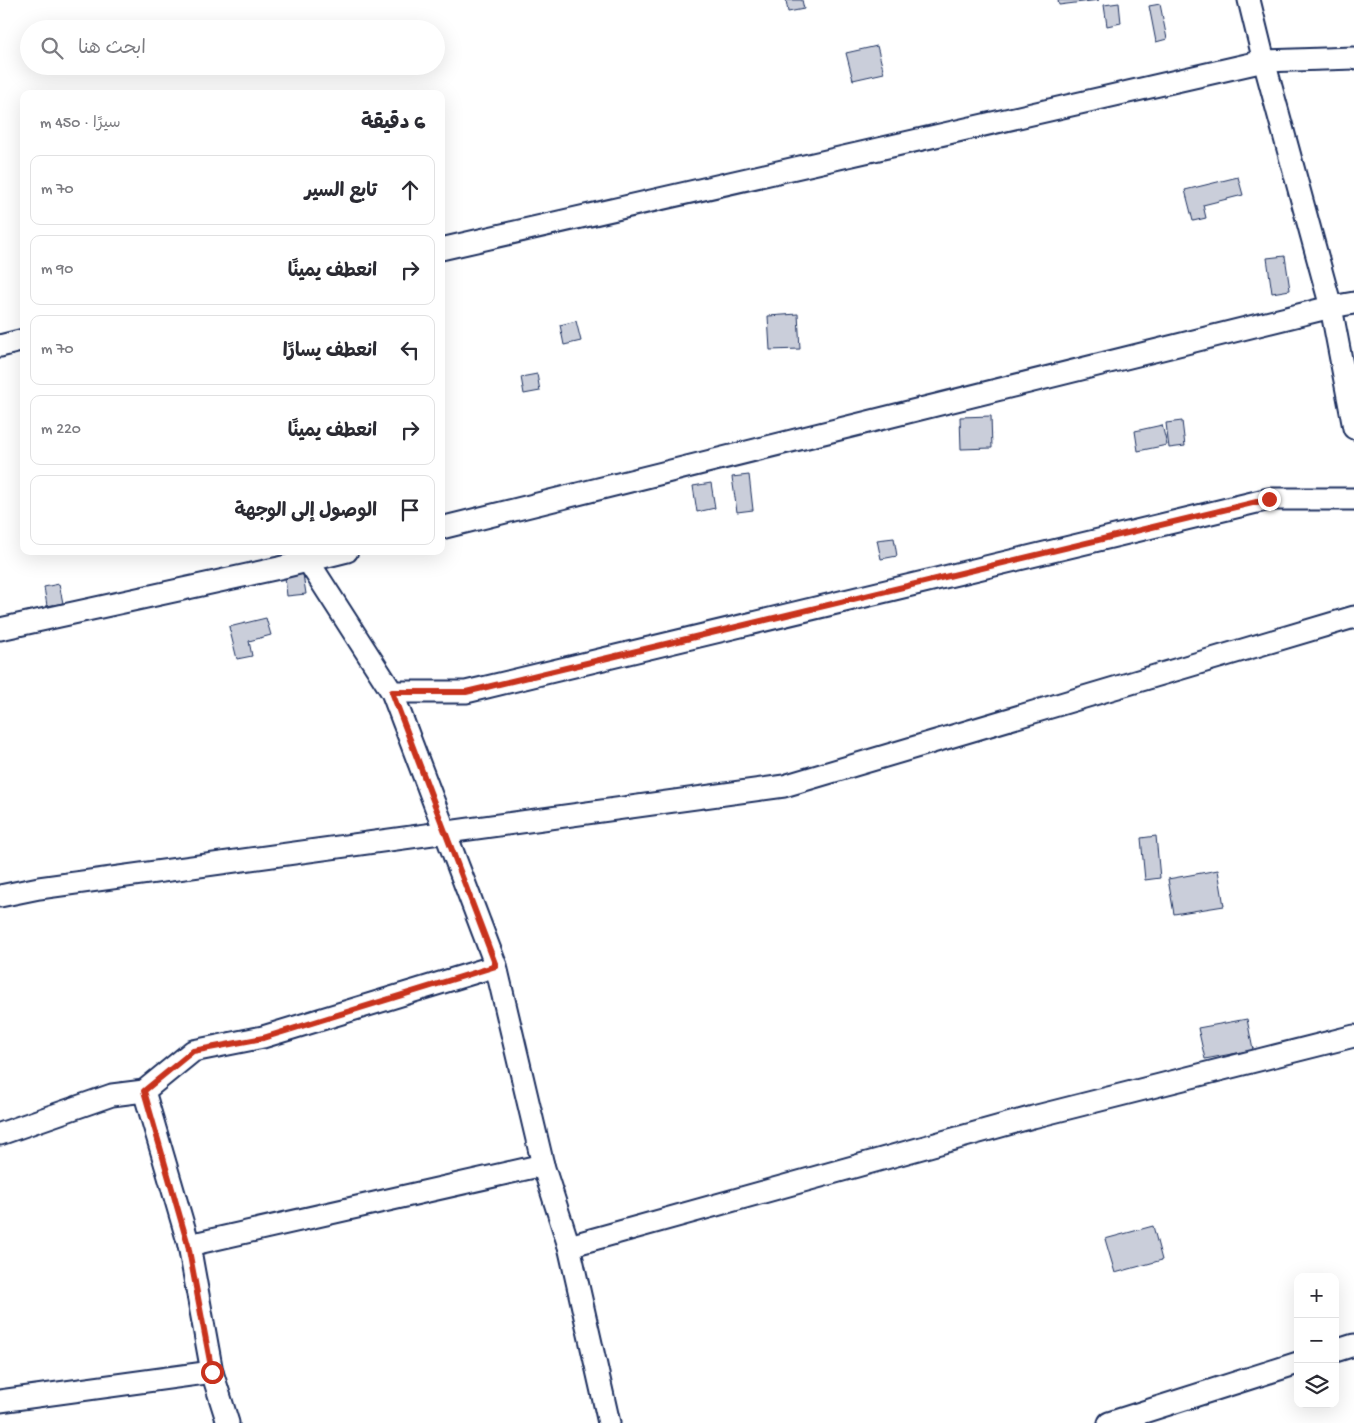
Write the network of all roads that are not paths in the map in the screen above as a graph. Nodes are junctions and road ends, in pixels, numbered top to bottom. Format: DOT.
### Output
graph roads {
  1 [pos="1249,0"];
  2 [pos="1354,58"];
  3 [pos="1264,61"];
  4 [pos="445,247"];
  5 [pos="1354,303"];
  6 [pos="1331,307"];
  7 [pos="20,341"];
  8 [pos="0,346"];
  9 [pos="1354,428"];
  10 [pos="1354,499"];
  11 [pos="445,527"];
  12 [pos="307,556"];
  13 [pos="1354,617"];
  14 [pos="0,629"];
  15 [pos="392,692"];
  16 [pos="446,832"];
  17 [pos="0,896"];
  18 [pos="496,966"];
  19 [pos="1354,1036"];
  20 [pos="144,1091"];
  21 [pos="0,1134"];
  22 [pos="543,1165"];
  23 [pos="188,1245"];
  24 [pos="569,1246"];
  25 [pos="1354,1345"];
  26 [pos="1339,1350"];
  27 [pos="1294,1364"];
  28 [pos="212,1372"];
  29 [pos="0,1401"];
  30 [pos="228,1423"];
  31 [pos="610,1423"];
  32 [pos="1109,1423"];
  1 -- 3 [label="street"];
  2 -- 3 [label="street"];
  3 -- 4 [label="street"];
  3 -- 6 [label="street"];
  5 -- 6 [label="street"];
  6 -- 9 [label="street"];
  6 -- 11 [label="street"];
  7 -- 8 [label="street"];
  10 -- 15 [label="street"];
  12 -- 14 [label="street"];
  12 -- 15 [label="street"];
  13 -- 16 [label="street"];
  15 -- 16 [label="street"];
  16 -- 17 [label="street"];
  16 -- 18 [label="street"];
  18 -- 20 [label="street"];
  18 -- 22 [label="street"];
  19 -- 24 [label="street"];
  20 -- 21 [label="street"];
  20 -- 23 [label="street"];
  22 -- 23 [label="street"];
  22 -- 24 [label="street"];
  23 -- 28 [label="street"];
  24 -- 31 [label="street"];
  25 -- 26 [label="street"];
  27 -- 32 [label="street"];
  28 -- 29 [label="street"];
  28 -- 30 [label="street"];
}
